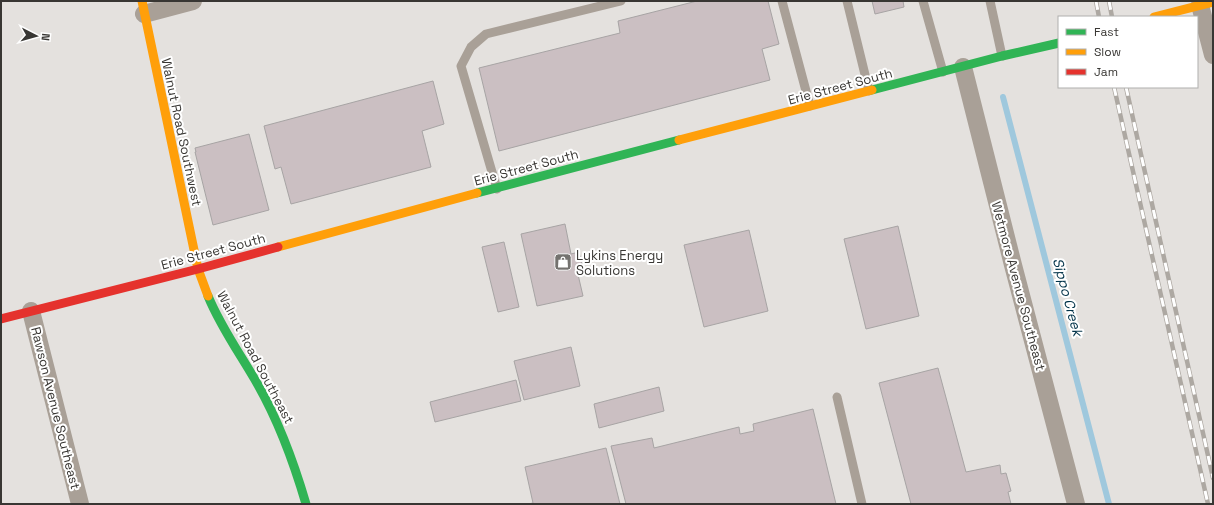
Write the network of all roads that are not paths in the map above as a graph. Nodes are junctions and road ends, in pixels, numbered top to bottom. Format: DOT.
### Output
graph roads {
  1 [pos="193,1"];
  2 [pos="622,1"];
  3 [pos="782,1"];
  4 [pos="847,1"];
  5 [pos="923,1"];
  6 [pos="990,1"];
  7 [pos="1206,3"];
  8 [pos="143,7"];
  9 [pos="1158,16"];
  10 [pos="1058,43"];
  11 [pos="1213,55"];
  12 [pos="1002,56"];
  13 [pos="963,67"];
  14 [pos="943,72"];
  15 [pos="869,91"];
  16 [pos="810,107"];
  17 [pos="496,188"];
  18 [pos="198,269"];
  19 [pos="31,311"];
  20 [pos="1,319"];
  21 [pos="837,397"];
  22 [pos="80,504"];
  23 [pos="306,504"];
  24 [pos="862,504"];
  25 [pos="1076,504"];
  1 -- 8 [label="street"];
  2 -- 17 [label="lane"];
  3 -- 16 [label="lane"];
  4 -- 15 [label="lane"];
  5 -- 14 [label="lane"];
  6 -- 12 [label="lane"];
  7 -- 9 [label="main road"];
  7 -- 11 [label="street"];
  8 -- 18 [label="main road, Walnut Road Southwest"];
  10 -- 12 [label="main road, Erie Street South"];
  12 -- 13 [label="main road, Erie Street South"];
  13 -- 14 [label="main road, Erie Street South"];
  13 -- 25 [label="street, Wetmore Avenue Southeast"];
  14 -- 15 [label="main road, Erie Street South"];
  15 -- 16 [label="main road, Erie Street South"];
  16 -- 17 [label="main road, Erie Street South"];
  17 -- 18 [label="main road, Erie Street South"];
  18 -- 19 [label="main road, Erie Street South"];
  18 -- 23 [label="main road, Walnut Road Southeast"];
  19 -- 20 [label="main road, Erie Street South"];
  19 -- 22 [label="street, Rawson Avenue Southeast"];
  21 -- 24 [label="lane"];
}
